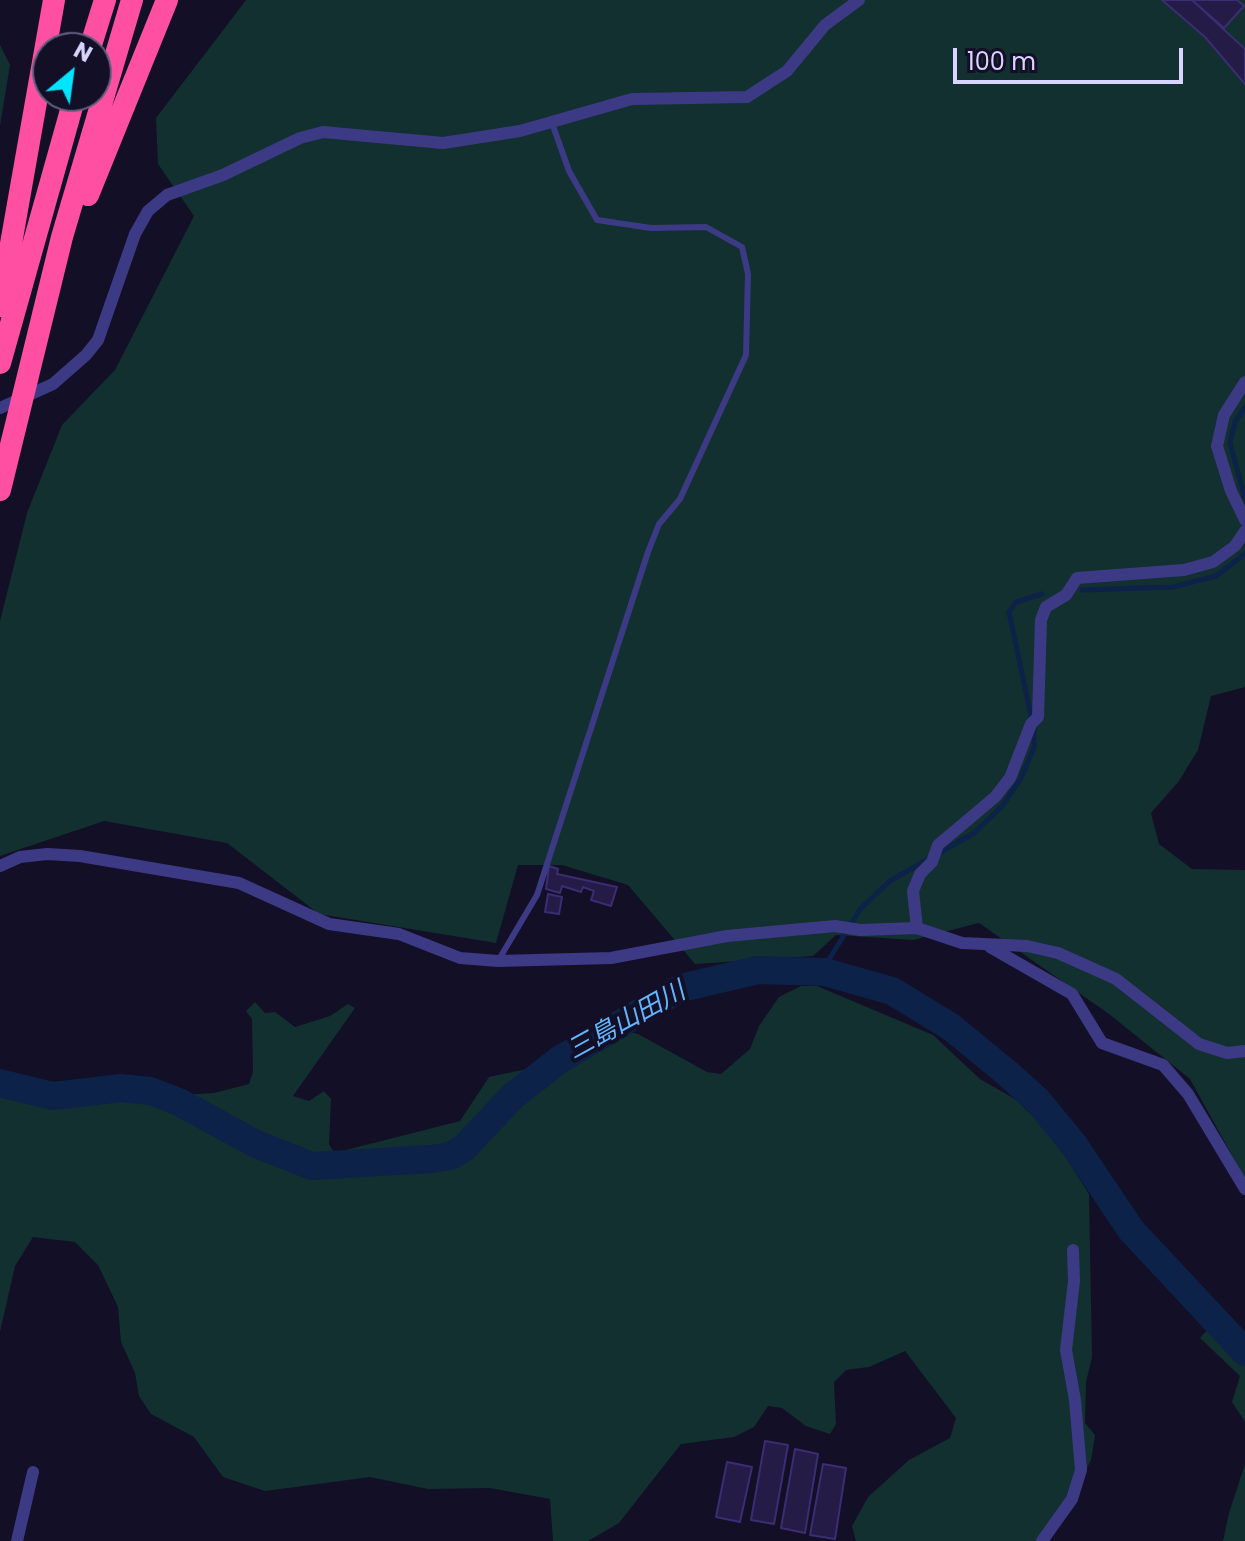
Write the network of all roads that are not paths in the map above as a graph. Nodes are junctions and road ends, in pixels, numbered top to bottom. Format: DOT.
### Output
graph roads {
  1 [pos="54,0"];
  2 [pos="105,0"];
  3 [pos="132,0"];
  4 [pos="167,0"];
  5 [pos="859,0"];
  6 [pos="95,32"];
  7 [pos="71,112"];
  8 [pos="552,123"];
  9 [pos="0,306"];
  10 [pos="36,341"];
  11 [pos="0,363"];
  12 [pos="1245,382"];
  13 [pos="0,408"];
  14 [pos="0,490"];
  15 [pos="1245,520"];
  16 [pos="1245,531"];
  17 [pos="0,866"];
  18 [pos="917,928"];
  19 [pos="987,946"];
  20 [pos="498,961"];
  21 [pos="1245,1051"];
  22 [pos="1245,1189"];
  23 [pos="1073,1250"];
  24 [pos="33,1472"];
  25 [pos="17,1541"];
  26 [pos="1042,1541"];
  1 -- 9 [label="highway"];
  2 -- 6 [label="highway"];
  3 -- 10 [label="highway"];
  4 -- 10 [label="highway"];
  5 -- 8 [label="street"];
  7 -- 11 [label="highway"];
  8 -- 13 [label="street"];
  8 -- 20 [label="lane"];
  10 -- 14 [label="highway"];
  12 -- 15 [label="street"];
  16 -- 18 [label="street"];
  17 -- 20 [label="street"];
  18 -- 19 [label="street"];
  18 -- 20 [label="street"];
  19 -- 21 [label="street"];
  19 -- 22 [label="street"];
  23 -- 26 [label="street"];
  24 -- 25 [label="street"];
}
